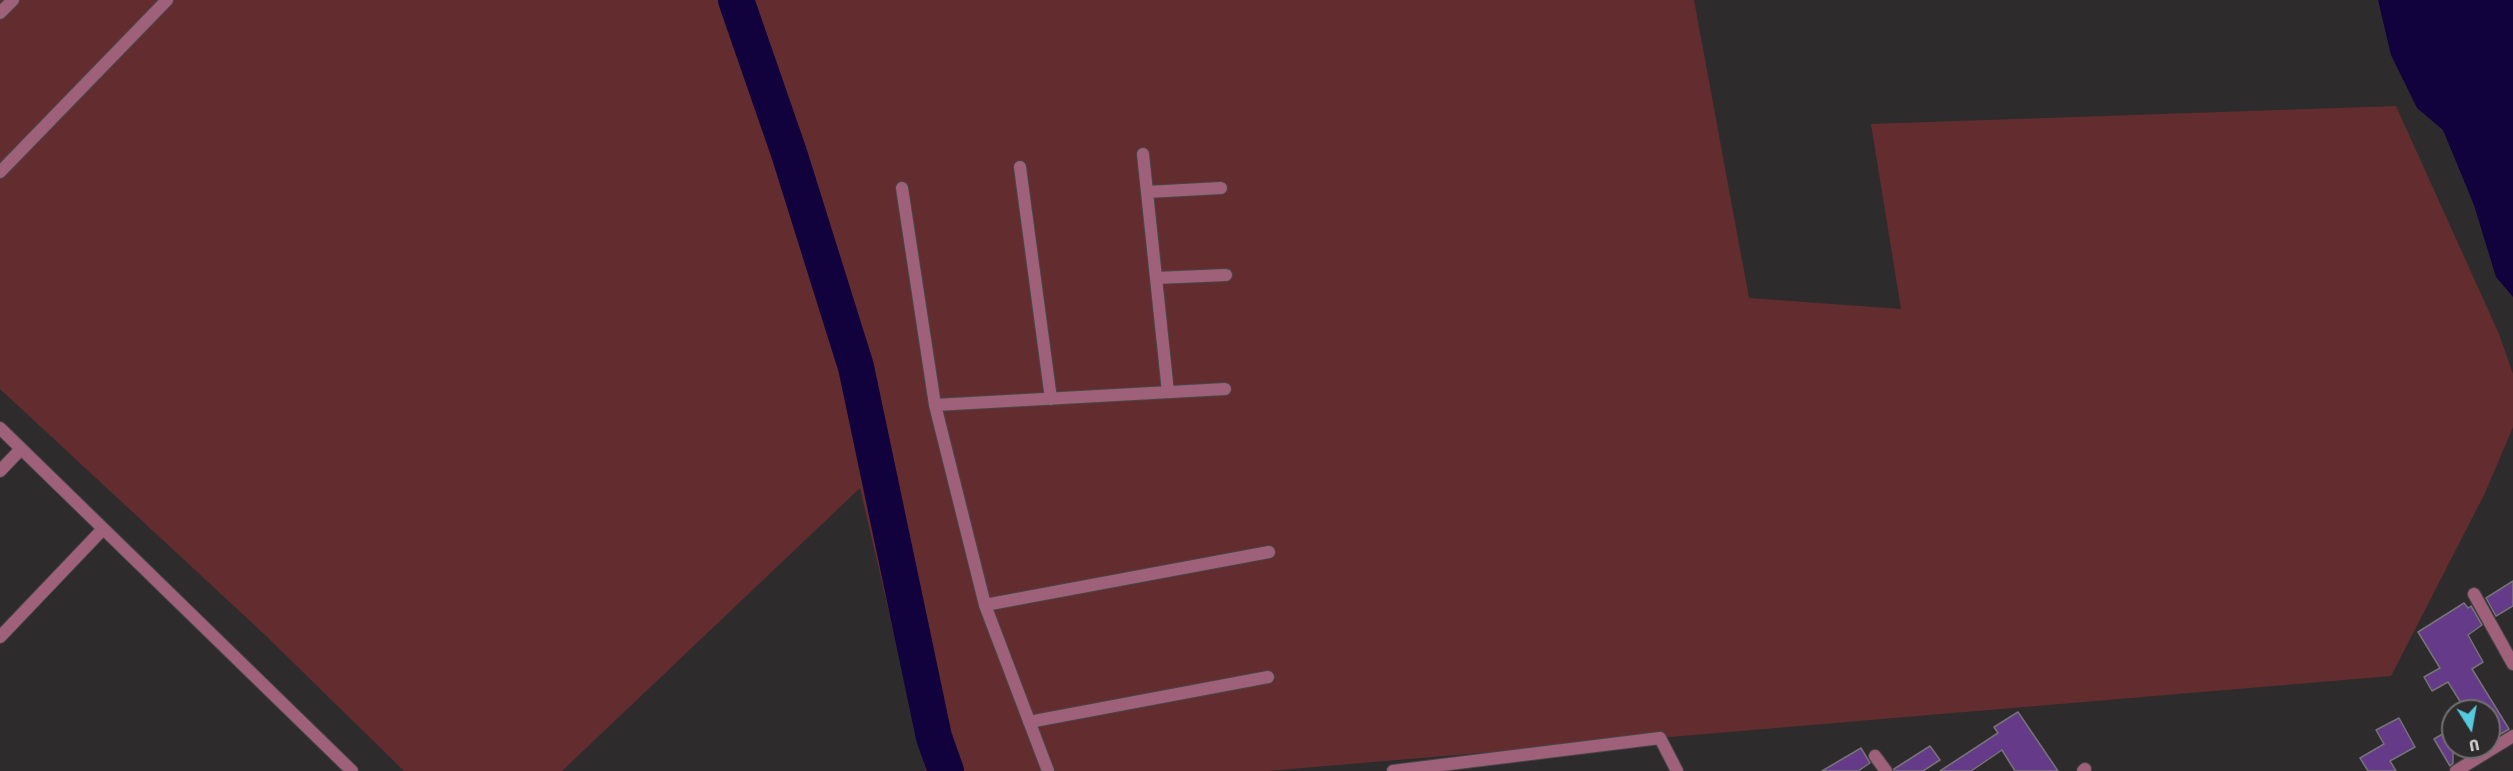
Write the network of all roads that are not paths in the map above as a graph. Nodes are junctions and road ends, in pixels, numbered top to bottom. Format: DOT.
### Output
graph roads {
  1 [pos="13,0"];
  2 [pos="167,0"];
  3 [pos="0,13"];
  4 [pos="1143,154"];
  5 [pos="1020,167"];
  6 [pos="0,172"];
  7 [pos="902,188"];
  8 [pos="1221,188"];
  9 [pos="1147,192"];
  10 [pos="1226,275"];
  11 [pos="1156,278"];
  12 [pos="1225,389"];
  13 [pos="1168,392"];
  14 [pos="1051,399"];
  15 [pos="935,405"];
  16 [pos="0,428"];
  17 [pos="21,449"];
  18 [pos="0,471"];
  19 [pos="103,529"];
  20 [pos="1269,552"];
  21 [pos="2474,594"];
  22 [pos="985,605"];
  23 [pos="0,637"];
  24 [pos="2513,664"];
  25 [pos="1268,676"];
  26 [pos="1029,722"];
  27 [pos="2513,736"];
  28 [pos="1875,756"];
  29 [pos="348,770"];
  30 [pos="1048,771"];
  31 [pos="1393,771"];
  32 [pos="1677,771"];
  33 [pos="1886,771"];
  34 [pos="2456,771"];
  1 -- 3 [label="street"];
  2 -- 6 [label="street"];
  4 -- 9 [label="street"];
  5 -- 14 [label="street"];
  7 -- 15 [label="street"];
  8 -- 9 [label="street"];
  9 -- 11 [label="street"];
  10 -- 11 [label="street"];
  11 -- 13 [label="street"];
  12 -- 13 [label="street"];
  13 -- 14 [label="street"];
  14 -- 15 [label="street"];
  15 -- 22 [label="street"];
  16 -- 17 [label="street"];
  17 -- 18 [label="street"];
  17 -- 19 [label="street"];
  19 -- 23 [label="street"];
  19 -- 29 [label="street"];
  20 -- 22 [label="street"];
  21 -- 24 [label="street"];
  22 -- 26 [label="street"];
  25 -- 26 [label="street"];
  26 -- 30 [label="street"];
  27 -- 34 [label="street"];
  28 -- 33 [label="street"];
  31 -- 32 [label="street"];
}
